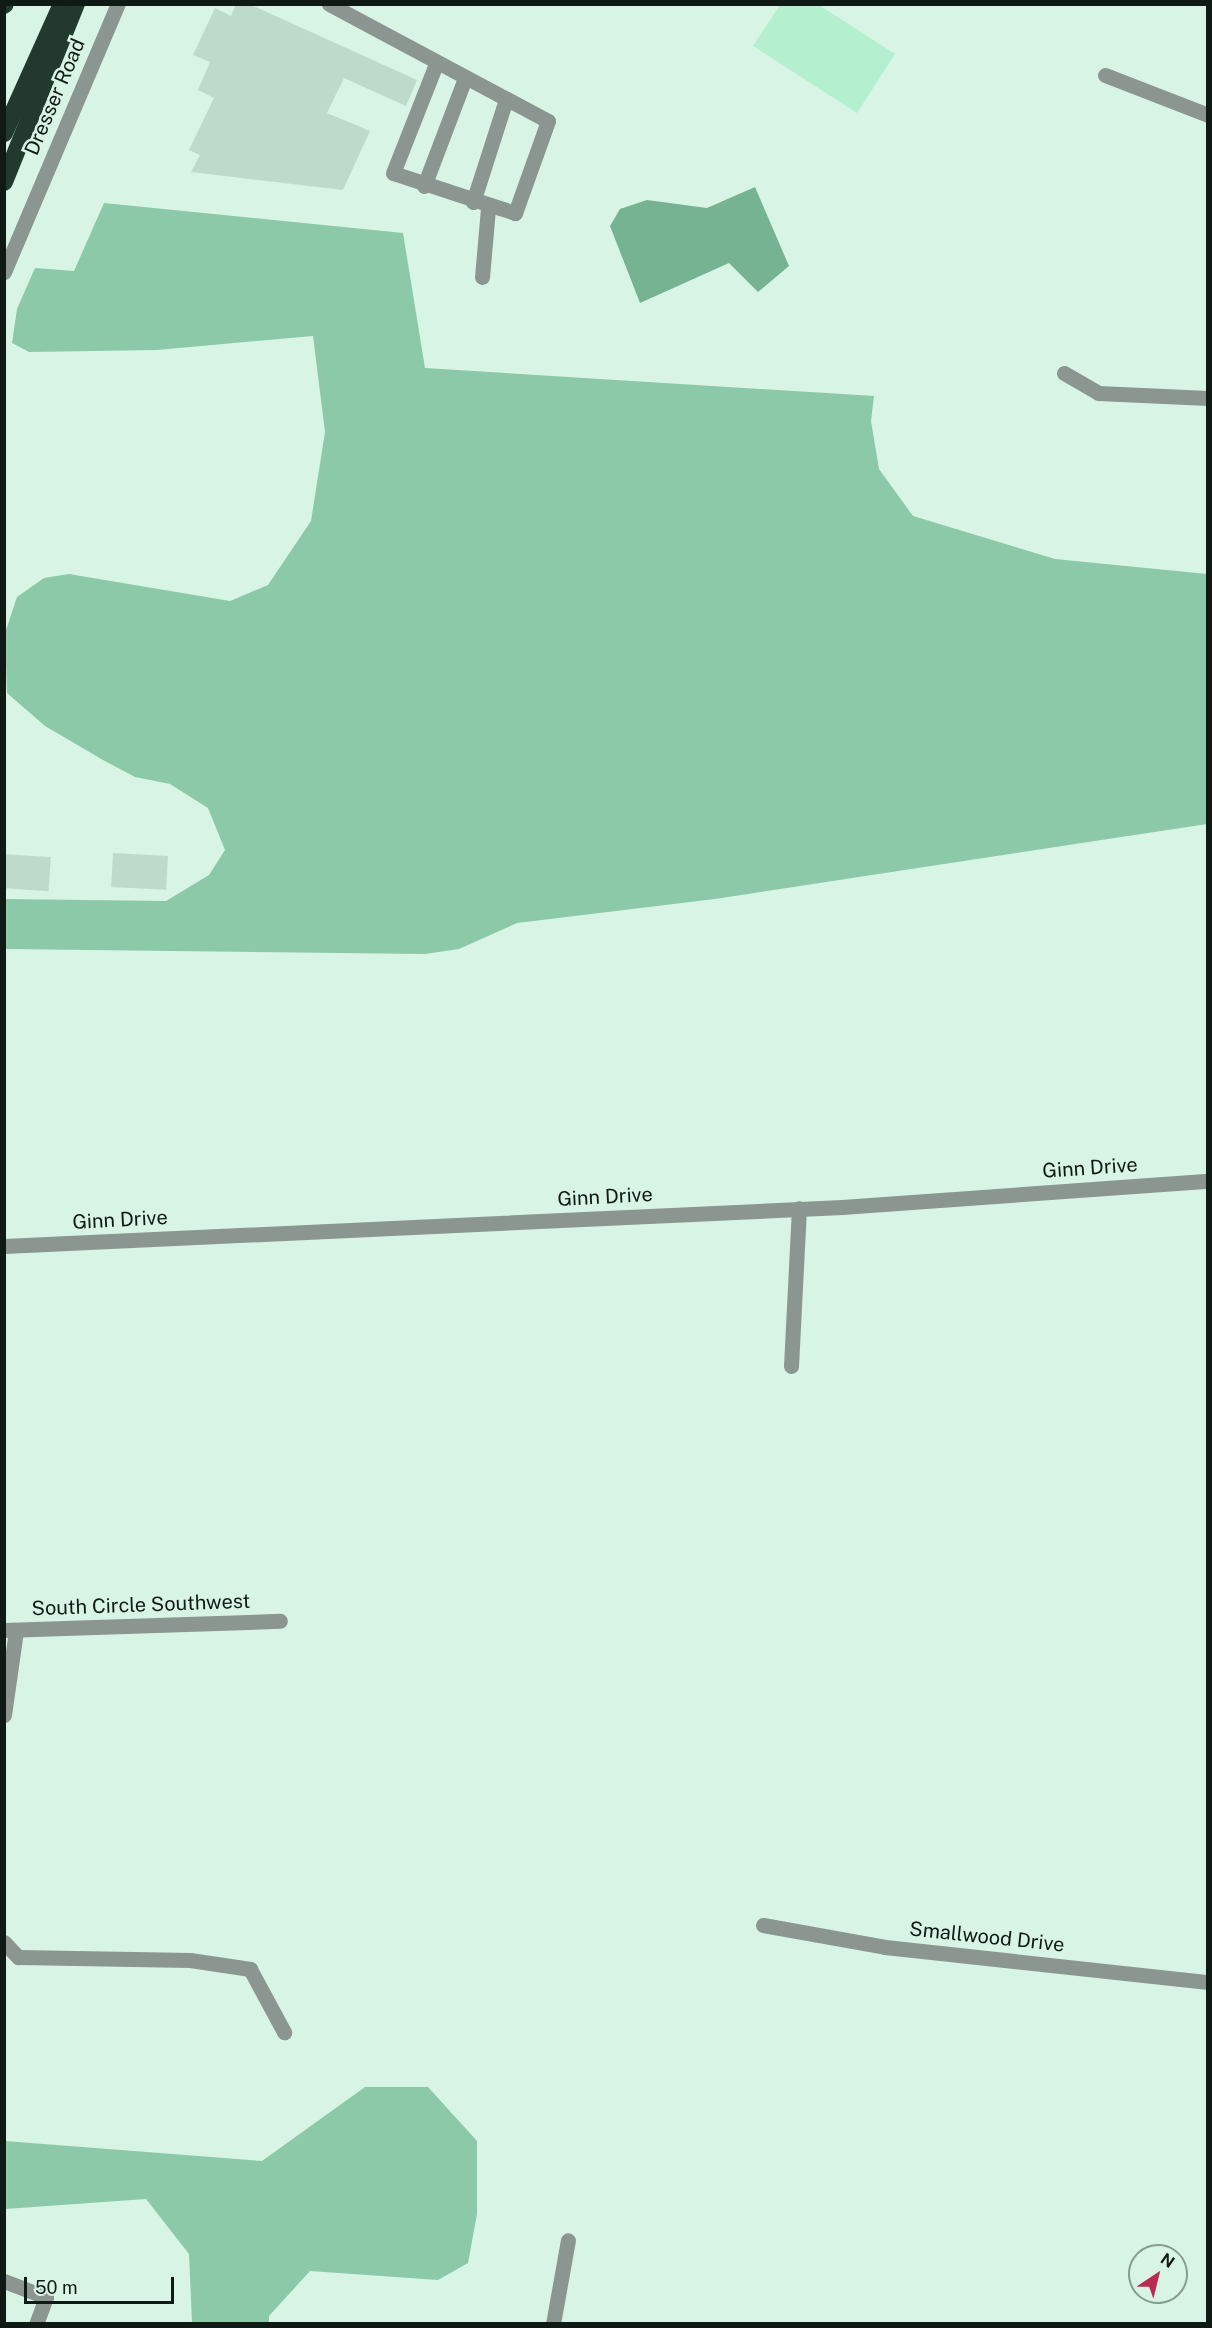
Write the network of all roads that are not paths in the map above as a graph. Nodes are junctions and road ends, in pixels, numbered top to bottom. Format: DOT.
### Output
graph roads {
  1 [pos="62,4"];
  2 [pos="76,4"];
  3 [pos="118,4"];
  4 [pos="329,4"];
  5 [pos="436,63"];
  6 [pos="1105,75"];
  7 [pos="465,78"];
  8 [pos="506,99"];
  9 [pos="1208,115"];
  10 [pos="4,133"];
  11 [pos="4,182"];
  12 [pos="424,186"];
  13 [pos="473,202"];
  14 [pos="488,208"];
  15 [pos="4,272"];
  16 [pos="482,277"];
  17 [pos="1064,373"];
  18 [pos="1208,398"];
  19 [pos="1208,1181"];
  20 [pos="799,1209"];
  21 [pos="4,1246"];
  22 [pos="791,1366"];
  23 [pos="280,1621"];
  24 [pos="10,1630"];
  25 [pos="4,1715"];
  26 [pos="763,1925"];
  27 [pos="4,1942"];
  28 [pos="1208,1982"];
  29 [pos="284,2032"];
  30 [pos="568,2240"];
  31 [pos="4,2281"];
  32 [pos="36,2324"];
  33 [pos="554,2324"];
  1 -- 10 [label="highway"];
  2 -- 11 [label="highway"];
  3 -- 15 [label="street, Dresser Road"];
  4 -- 5 [label="street"];
  5 -- 7 [label="street"];
  5 -- 12 [label="street"];
  6 -- 9 [label="street"];
  7 -- 8 [label="street"];
  7 -- 12 [label="street"];
  8 -- 13 [label="street"];
  8 -- 14 [label="street"];
  12 -- 13 [label="street"];
  13 -- 14 [label="street"];
  14 -- 16 [label="street"];
  17 -- 18 [label="street"];
  19 -- 20 [label="street, Ginn Drive"];
  20 -- 21 [label="street, Ginn Drive"];
  20 -- 22 [label="street"];
  23 -- 24 [label="street, South Circle Southwest"];
  24 -- 25 [label="street"];
  26 -- 28 [label="street, Smallwood Drive"];
  27 -- 29 [label="street"];
  30 -- 33 [label="street"];
  31 -- 32 [label="street"];
}
